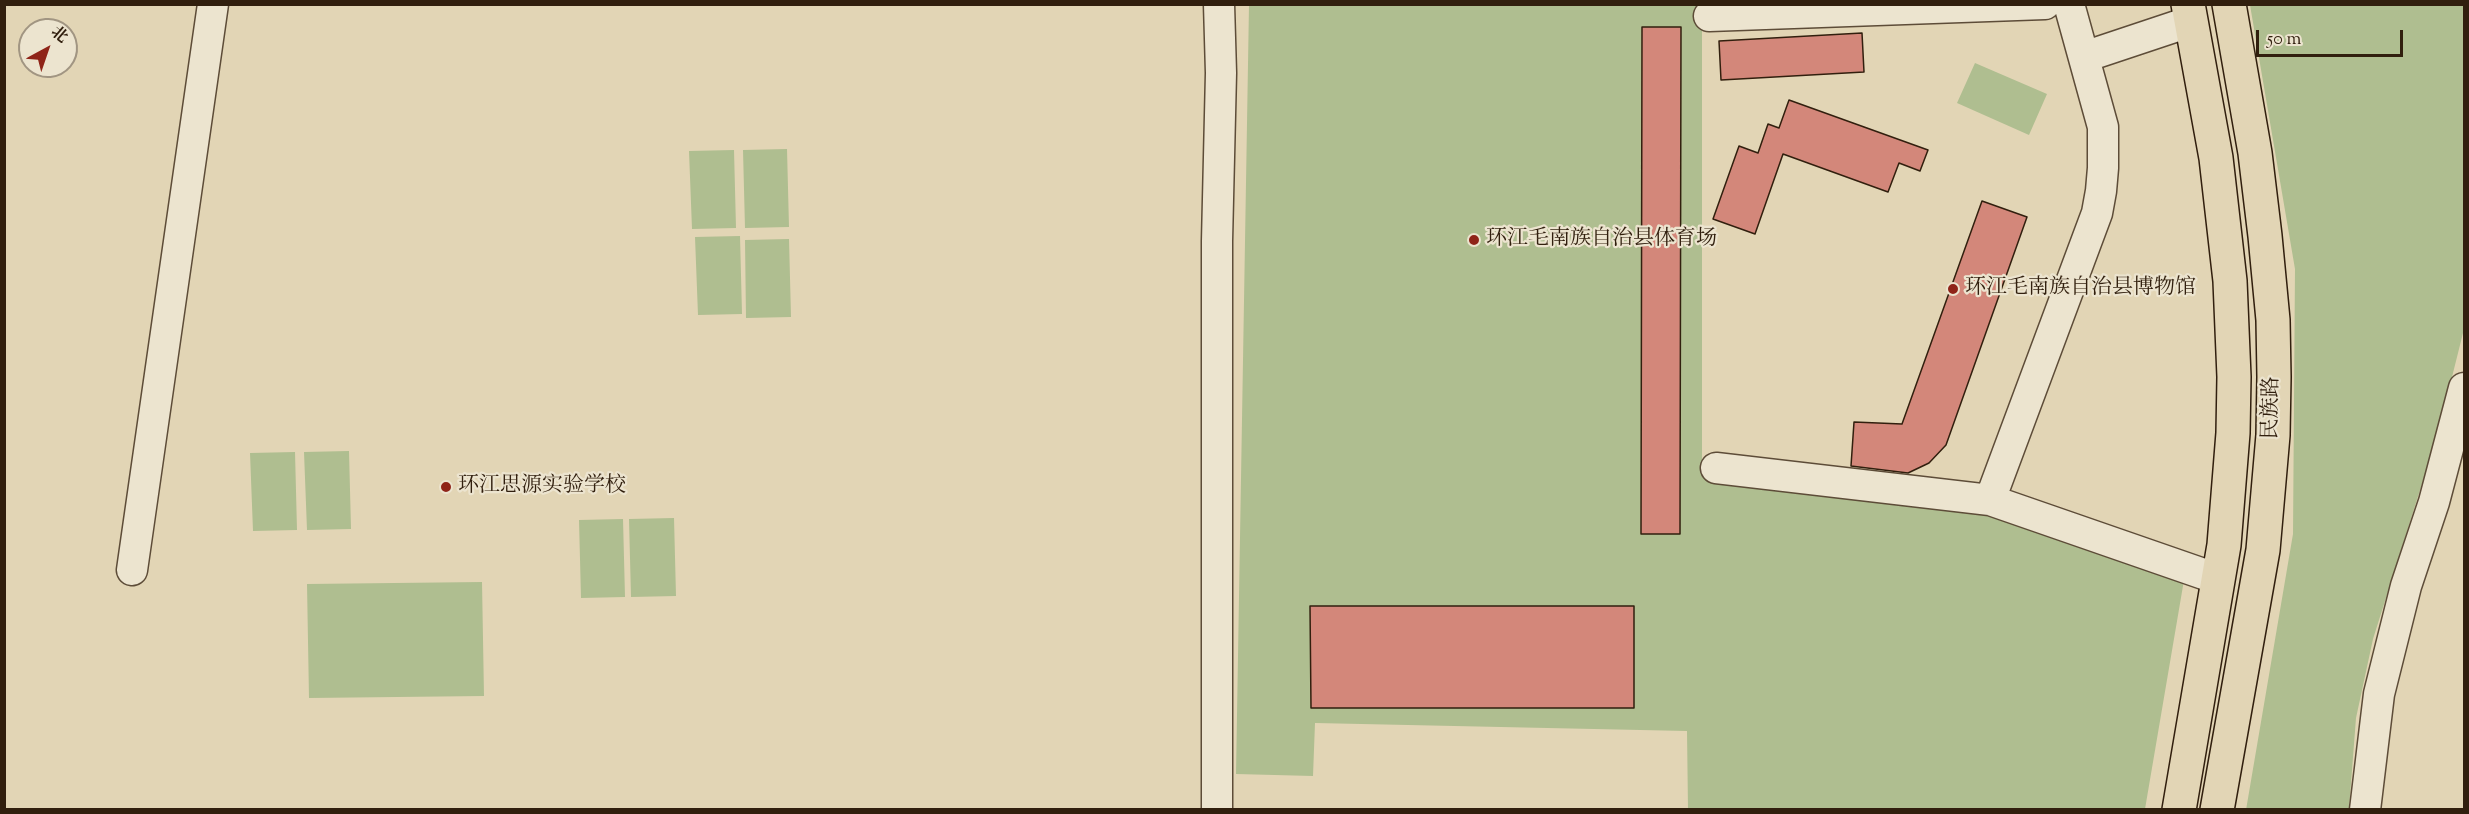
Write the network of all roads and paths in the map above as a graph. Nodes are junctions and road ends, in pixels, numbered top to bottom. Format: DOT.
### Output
graph roads {
  1 [pos="213,4"];
  2 [pos="1219,4"];
  3 [pos="2046,4"];
  4 [pos="2069,4"];
  5 [pos="2229,4"];
  6 [pos="2190,13"];
  7 [pos="1709,16"];
  8 [pos="2084,57"];
  9 [pos="2464,388"];
  10 [pos="1716,468"];
  11 [pos="1990,500"];
  12 [pos="132,570"];
  13 [pos="2218,579"];
  14 [pos="1217,810"];
  15 [pos="2180,810"];
  16 [pos="2217,810"];
  17 [pos="2365,810"];
  1 -- 12 [label="street"];
  2 -- 14 [label="street"];
  3 -- 7 [label="street"];
  4 -- 8 [label="street"];
  5 -- 16 [label="main road, 民族路"];
  6 -- 8 [label="street"];
  6 -- 13 [label="main road, 民族路"];
  8 -- 11 [label="street"];
  9 -- 17 [label="street"];
  10 -- 11 [label="street"];
  11 -- 13 [label="street"];
  13 -- 15 [label="main road, 民族路"];
}
